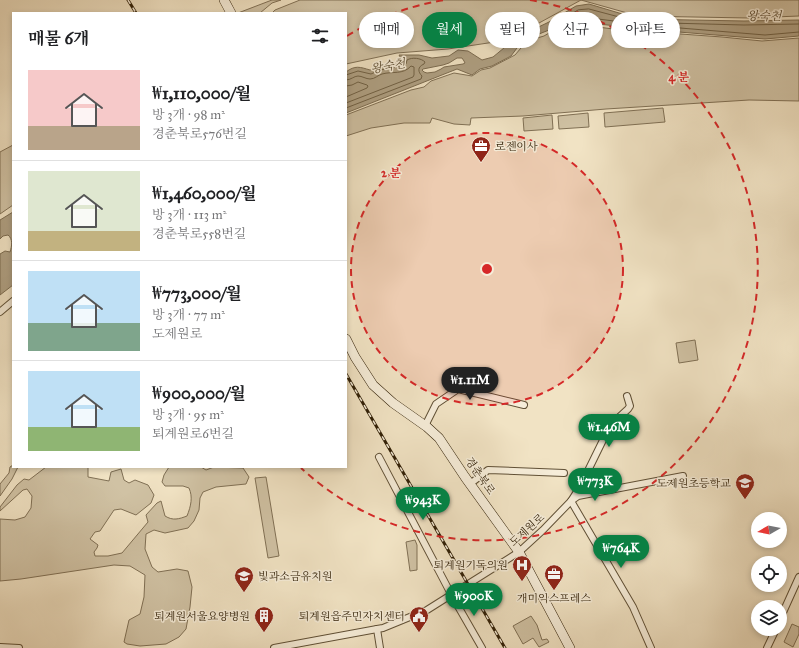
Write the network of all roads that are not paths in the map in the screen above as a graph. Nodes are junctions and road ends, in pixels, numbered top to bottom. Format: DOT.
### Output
graph roads {
  1 [pos="224,0"];
  2 [pos="230,12"];
  3 [pos="12,303"];
  4 [pos="0,312"];
  5 [pos="347,341"];
  6 [pos="627,396"];
  7 [pos="524,405"];
  8 [pos="425,426"];
  9 [pos="379,456"];
  10 [pos="564,473"];
  11 [pos="683,476"];
  12 [pos="470,484"];
  13 [pos="571,501"];
  14 [pos="519,552"];
  15 [pos="799,577"];
  16 [pos="451,594"];
  17 [pos="787,604"];
  18 [pos="377,629"];
  19 [pos="773,636"];
  20 [pos="0,647"];
  21 [pos="19,648"];
  22 [pos="274,648"];
  23 [pos="380,648"];
  24 [pos="482,648"];
  25 [pos="570,648"];
  26 [pos="651,648"];
  27 [pos="767,648"];
  1 -- 2 [label="street"];
  3 -- 4 [label="street"];
  5 -- 8 [label="street, 경춘북로"];
  6 -- 13 [label="street"];
  7 -- 8 [label="street"];
  8 -- 12 [label="street, 경춘북로"];
  9 -- 16 [label="street"];
  10 -- 12 [label="street"];
  11 -- 13 [label="street, 도제원로"];
  12 -- 14 [label="street, 경춘북로"];
  13 -- 14 [label="street, 도제원로"];
  13 -- 26 [label="street"];
  14 -- 16 [label="street, 도제원로"];
  14 -- 25 [label="street, 경춘북로"];
  15 -- 17 [label="street"];
  16 -- 18 [label="street, 도제원로"];
  16 -- 24 [label="street"];
  18 -- 22 [label="street, 도제원로"];
  18 -- 23 [label="street"];
  19 -- 27 [label="street"];
  20 -- 21 [label="street"];
}
